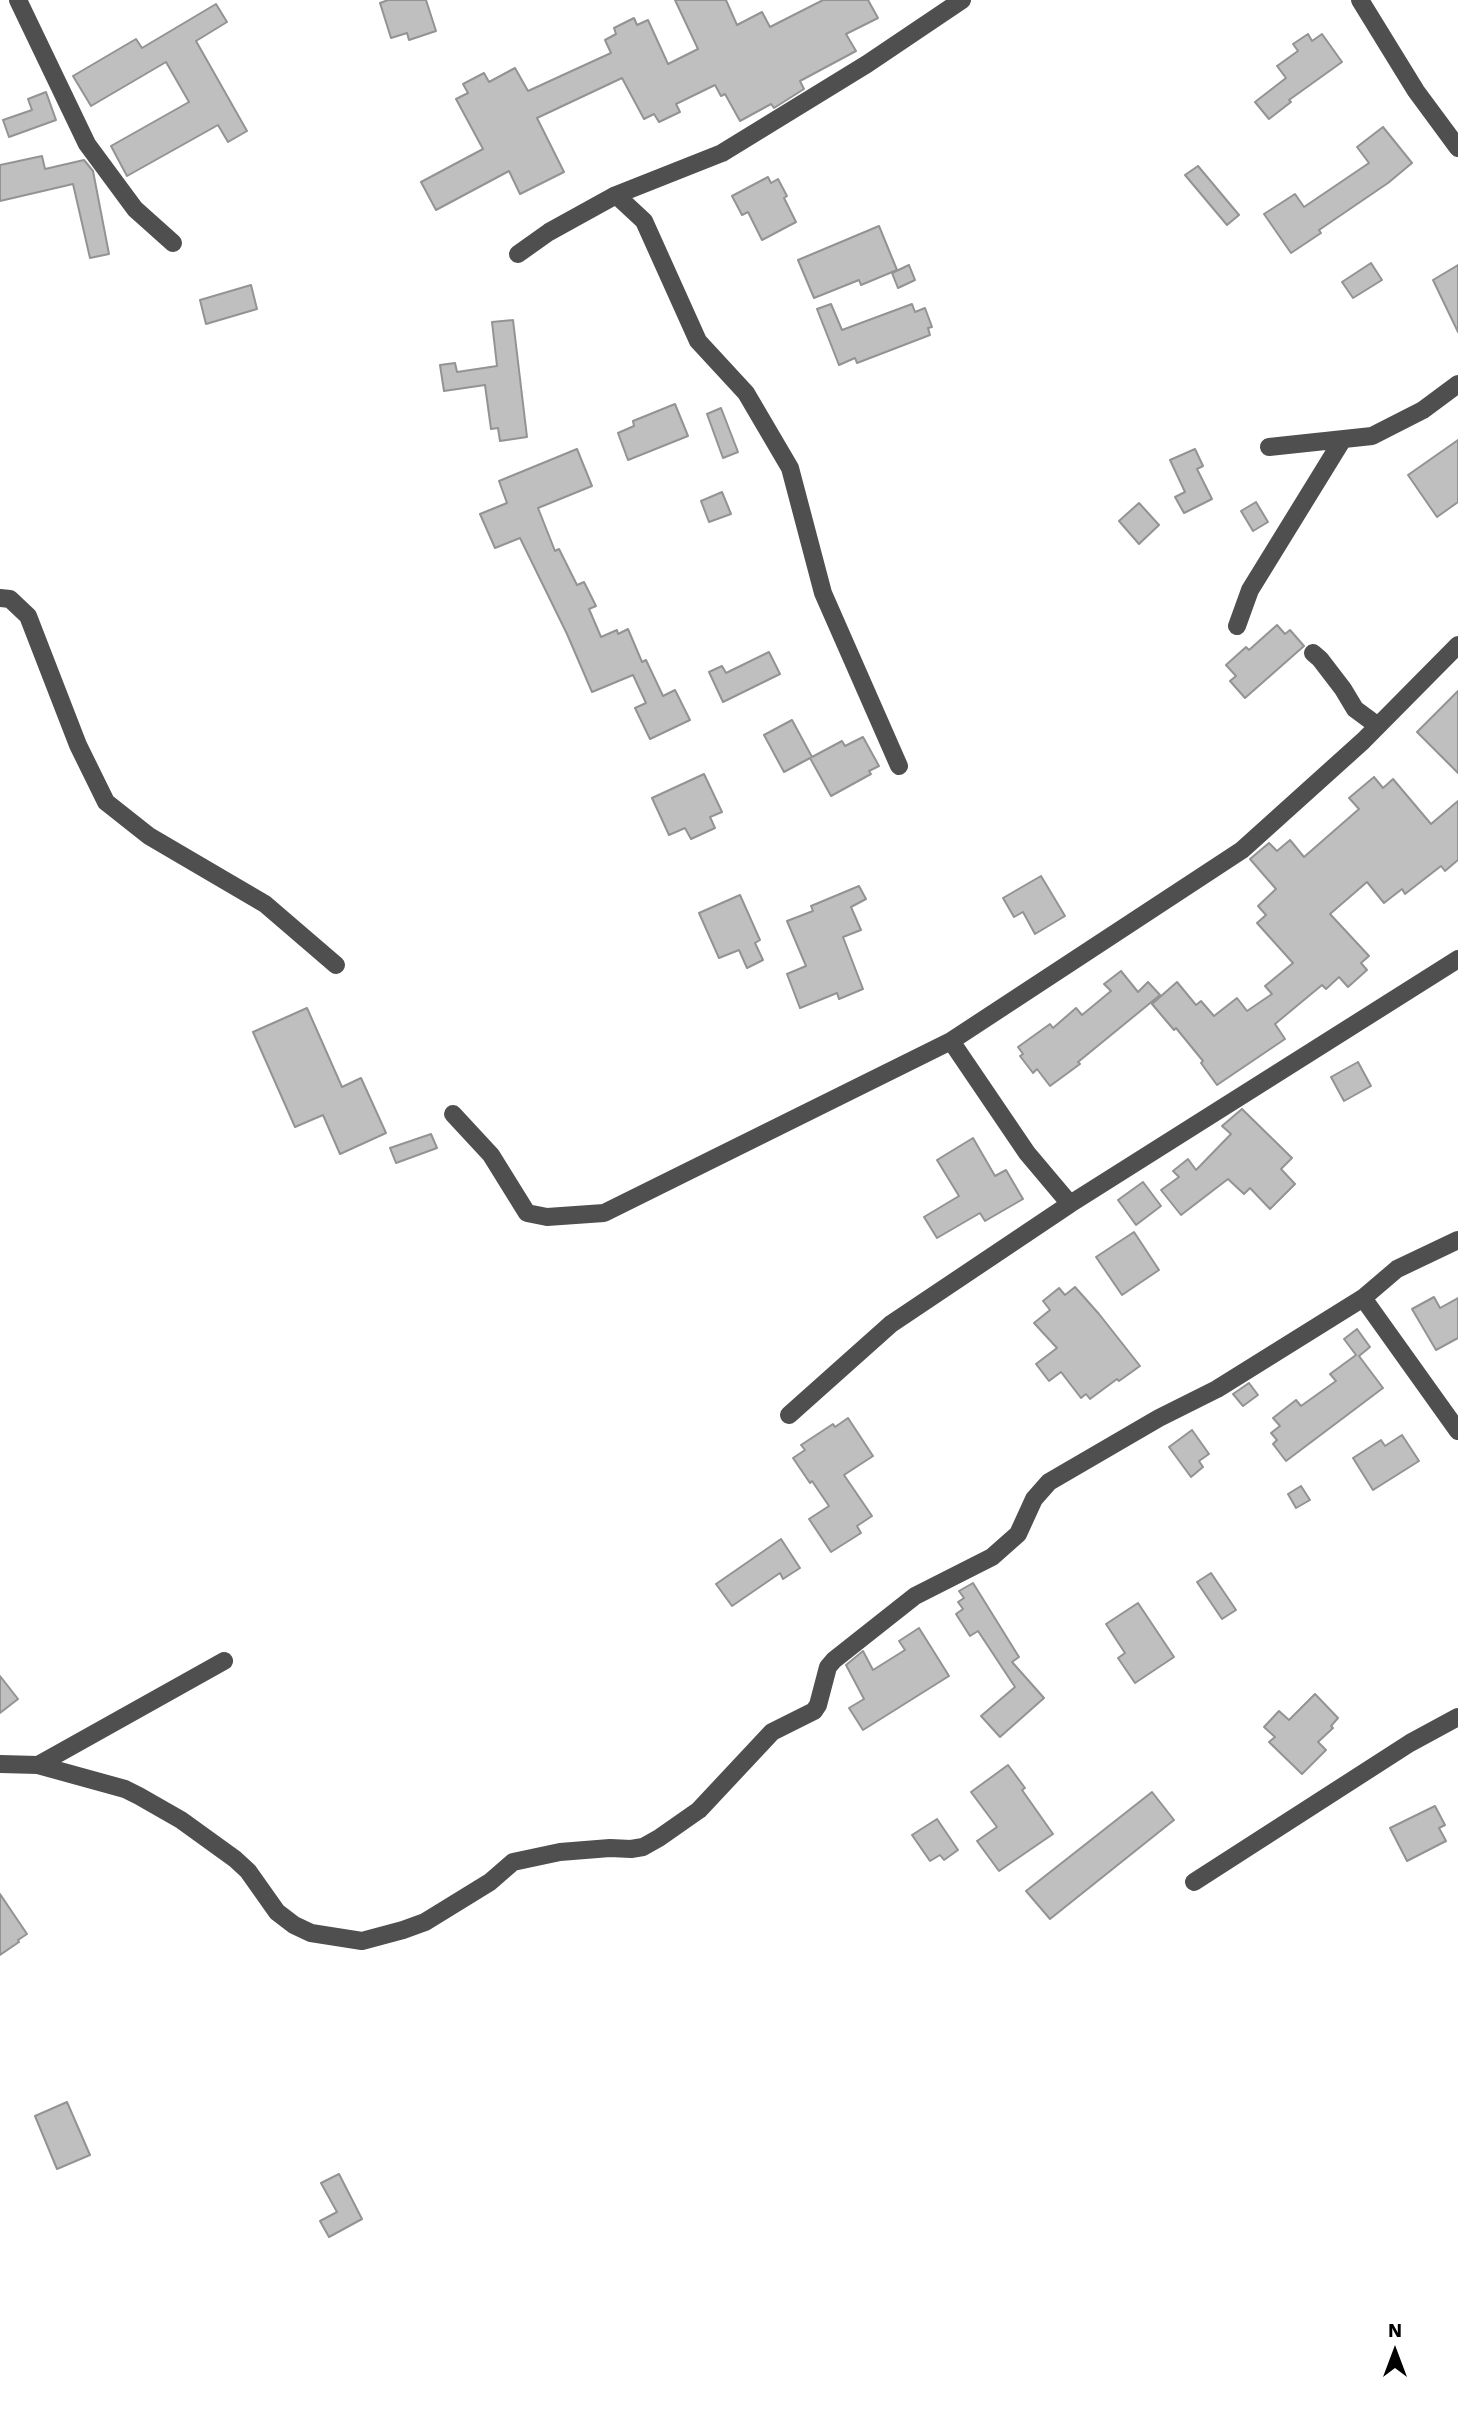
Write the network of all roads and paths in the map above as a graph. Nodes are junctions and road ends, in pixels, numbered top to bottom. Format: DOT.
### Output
graph roads {
  1 [pos="18,0"];
  2 [pos="962,0"];
  3 [pos="1360,0"];
  4 [pos="1458,148"];
  5 [pos="616,195"];
  6 [pos="173,243"];
  7 [pos="519,254"];
  8 [pos="1458,384"];
  9 [pos="1343,439"];
  10 [pos="1269,447"];
  11 [pos="0,598"];
  12 [pos="1237,626"];
  13 [pos="1458,645"];
  14 [pos="1313,653"];
  15 [pos="1378,726"];
  16 [pos="900,766"];
  17 [pos="1458,959"];
  18 [pos="336,965"];
  19 [pos="951,1041"];
  20 [pos="453,1114"];
  21 [pos="1070,1203"];
  22 [pos="1458,1240"];
  23 [pos="1363,1298"];
  24 [pos="789,1415"];
  25 [pos="1458,1431"];
  26 [pos="225,1661"];
  27 [pos="1458,1717"];
  28 [pos="0,1764"];
  29 [pos="37,1765"];
  30 [pos="1194,1882"];
  1 -- 6 [label="street"];
  2 -- 5 [label="street"];
  3 -- 4 [label="street"];
  5 -- 7 [label="street"];
  5 -- 16 [label="street"];
  8 -- 9 [label="street"];
  9 -- 10 [label="street"];
  9 -- 12 [label="street"];
  11 -- 18 [label="street"];
  13 -- 15 [label="street"];
  14 -- 15 [label="street"];
  15 -- 19 [label="street"];
  17 -- 21 [label="street"];
  19 -- 20 [label="street"];
  19 -- 21 [label="street"];
  21 -- 24 [label="street"];
  22 -- 23 [label="street"];
  23 -- 25 [label="street"];
  23 -- 29 [label="street"];
  26 -- 29 [label="street"];
  27 -- 30 [label="street"];
  28 -- 29 [label="street"];
}
